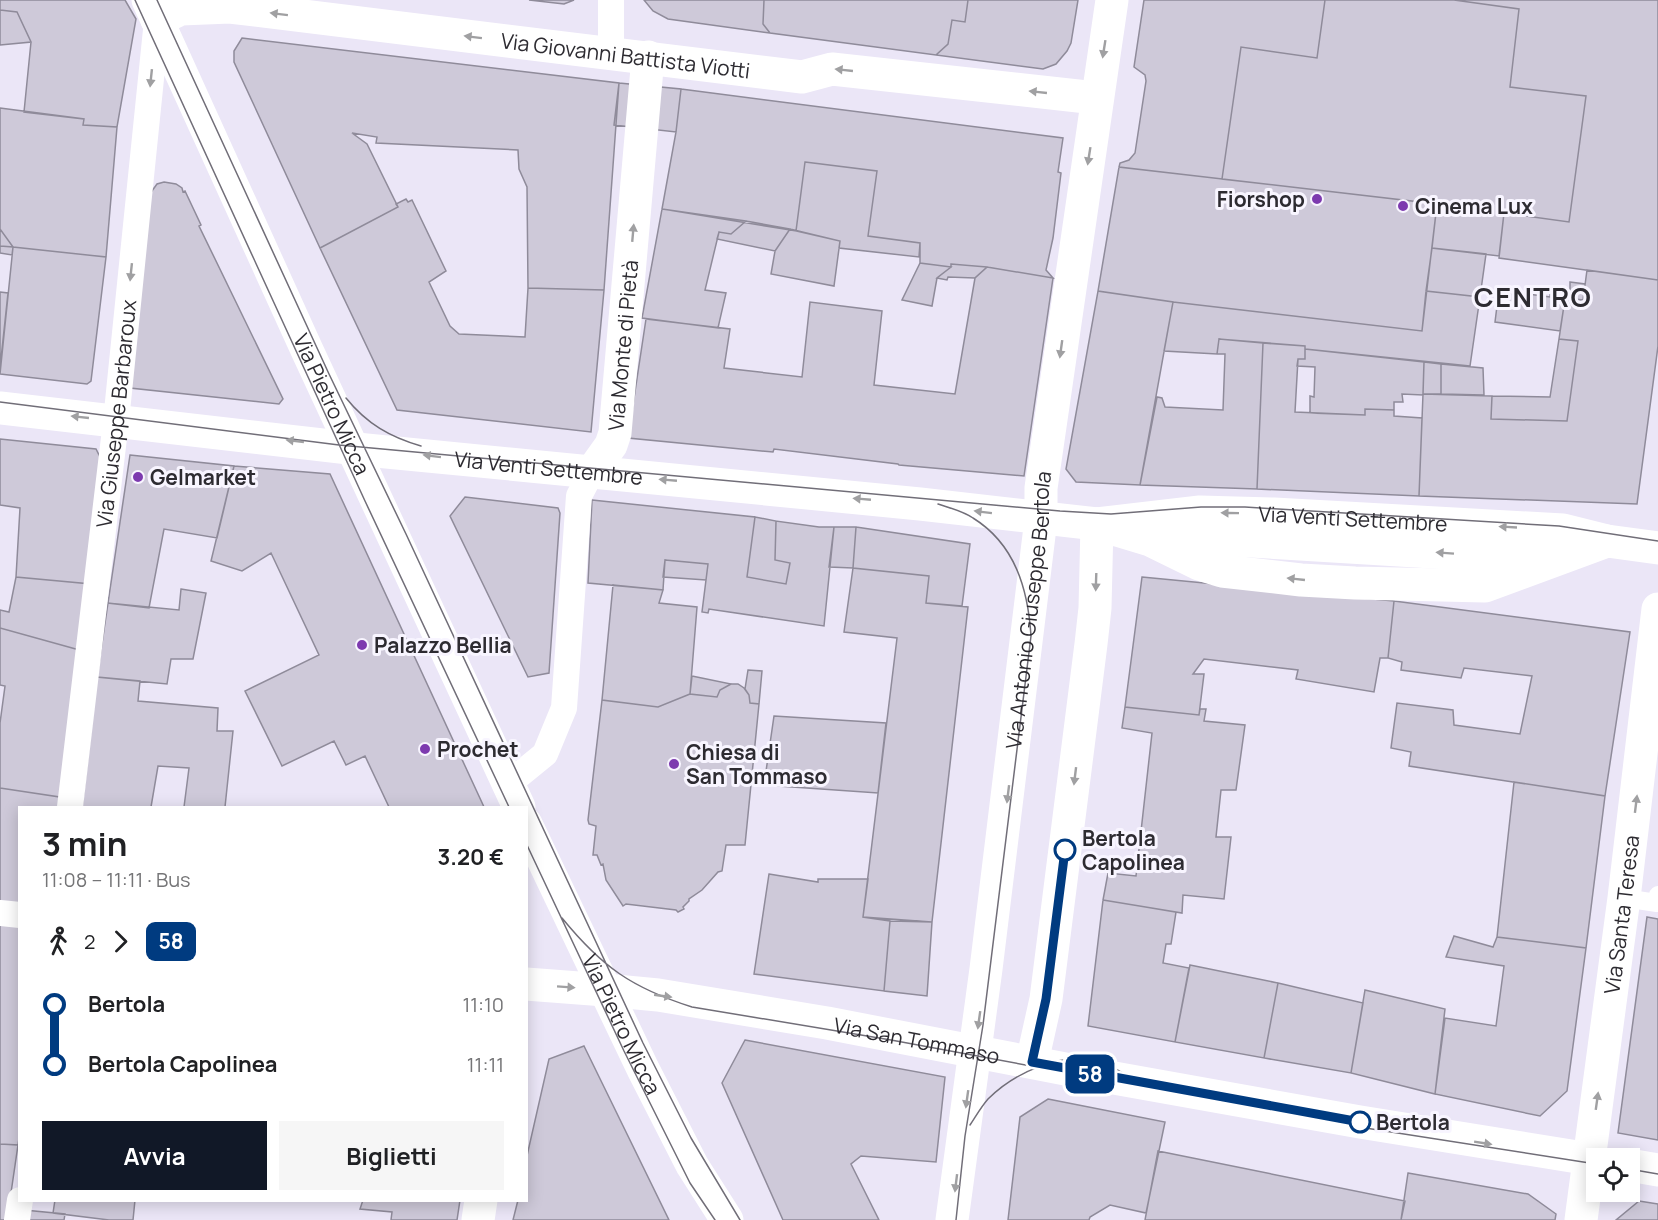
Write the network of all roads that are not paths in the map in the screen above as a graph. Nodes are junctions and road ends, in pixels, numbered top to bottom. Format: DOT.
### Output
graph roads {
  1 [pos="611,0"];
  2 [pos="1112,0"];
  3 [pos="152,10"];
  4 [pos="611,53"];
  5 [pos="648,57"];
  6 [pos="1096,98"];
  7 [pos="0,408"];
  8 [pos="116,421"];
  9 [pos="353,448"];
  10 [pos="591,473"];
  11 [pos="1041,519"];
  12 [pos="1098,524"];
  13 [pos="1607,541"];
  14 [pos="1658,548"];
  15 [pos="1658,609"];
  16 [pos="513,794"];
  17 [pos="70,806"];
  18 [pos="528,828"];
  19 [pos="1658,894"];
  20 [pos="1624,898"];
  21 [pos="0,914"];
  22 [pos="18,915"];
  23 [pos="528,984"];
  24 [pos="605,990"];
  25 [pos="975,1052"];
  26 [pos="1032,1062"];
  27 [pos="1593,1148"];
  28 [pos="1586,1159"];
  29 [pos="1640,1167"];
  30 [pos="1658,1170"];
  31 [pos="1586,1193"];
  32 [pos="20,1202"];
  33 [pos="481,1202"];
  34 [pos="17,1220"];
  35 [pos="478,1220"];
  36 [pos="727,1220"];
  37 [pos="952,1220"];
  38 [pos="1581,1220"];
  1 -- 4 [label="street"];
  2 -- 6 [label="street, Via Antonio Giuseppe Bertola, one-way"];
  4 -- 3 [label="street, Via Giovanni Battista Viotti, one-way"];
  3 -- 8 [label="street, Via Giuseppe Barbaroux, one-way"];
  3 -- 9 [label="street, Via Pietro Micca"];
  4 -- 5 [label="street, Via Giovanni Battista Viotti"];
  6 -- 5 [label="street, Via Giovanni Battista Viotti, one-way"];
  10 -- 5 [label="street, Via Monte di Pietà, one-way"];
  6 -- 11 [label="street, Via Antonio Giuseppe Bertola, one-way"];
  8 -- 7 [label="street, Via Venti Settembre, one-way"];
  9 -- 8 [label="street, Via Venti Settembre, one-way"];
  8 -- 17 [label="street, Via Giuseppe Barbaroux"];
  10 -- 9 [label="street, Via Venti Settembre, one-way"];
  9 -- 16 [label="street, Via Pietro Micca"];
  11 -- 10 [label="street, Via Venti Settembre, one-way"];
  10 -- 16 [label="street, Via Monte di Pietà"];
  11 -- 12 [label="street, Via Venti Settembre"];
  11 -- 25 [label="street, Via Antonio Giuseppe Bertola, one-way"];
  13 -- 12 [label="street, Via Venti Settembre, one-way"];
  13 -- 12 [label="street, Via Venti Settembre, one-way"];
  12 -- 26 [label="street, one-way"];
  13 -- 14 [label="street, Via Venti Settembre"];
  20 -- 15 [label="street, Via Santa Teresa, one-way"];
  18 -- 24 [label="street, Via Pietro Micca"];
  19 -- 20 [label="lane"];
  27 -- 20 [label="street, Via Santa Teresa, one-way"];
  21 -- 22 [label="street"];
  23 -- 24 [label="street, Via San Tommaso, one-way"];
  24 -- 25 [label="street, Via San Tommaso, one-way"];
  24 -- 36 [label="street, Via Pietro Micca"];
  25 -- 26 [label="street, Via San Tommaso"];
  25 -- 37 [label="street, Via Antonio Giuseppe Bertola, one-way"];
  26 -- 28 [label="street, Via San Tommaso, one-way"];
  29 -- 30 [label="street"];
  31 -- 38 [label="street, Via Santa Teresa"];
  32 -- 34 [label="street"];
  33 -- 35 [label="street"];
}
